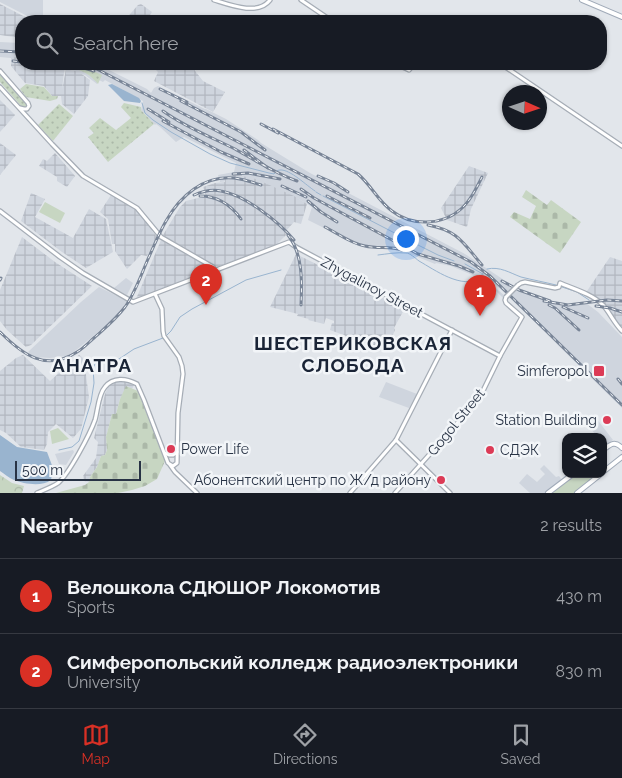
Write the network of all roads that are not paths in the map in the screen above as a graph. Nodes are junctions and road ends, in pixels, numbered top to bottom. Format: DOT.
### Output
graph roads {
  1 [pos="214,0"];
  2 [pos="270,0"];
  3 [pos="301,0"];
  4 [pos="582,0"];
  5 [pos="323,15"];
  6 [pos="622,17"];
  7 [pos="510,70"];
  8 [pos="0,71"];
  9 [pos="0,87"];
  10 [pos="19,108"];
  11 [pos="622,146"];
  12 [pos="0,211"];
  13 [pos="214,270"];
  14 [pos="155,294"];
  15 [pos="452,330"];
  16 [pos="622,331"];
  17 [pos="500,356"];
  18 [pos="396,440"];
  19 [pos="607,448"];
  20 [pos="622,448"];
  21 [pos="177,452"];
  22 [pos="165,453"];
  23 [pos="172,455"];
  24 [pos="622,457"];
  25 [pos="167,460"];
  26 [pos="177,461"];
  27 [pos="169,464"];
  28 [pos="421,464"];
  29 [pos="607,469"];
  30 [pos="179,475"];
  31 [pos="568,478"];
  32 [pos="596,478"];
  33 [pos="37,493"];
  34 [pos="196,493"];
  35 [pos="350,493"];
  36 [pos="395,493"];
  37 [pos="450,493"];
  38 [pos="548,493"];
  39 [pos="577,493"];
  1 -- 2 [label="main road"];
  3 -- 5 [label="main road"];
  4 -- 6 [label="main road"];
  7 -- 11 [label="main road"];
  8 -- 10 [label="main road"];
  9 -- 10 [label="main road"];
  10 -- 13 [label="main road"];
  12 -- 14 [label="main road"];
  13 -- 14 [label="main road"];
  13 -- 15 [label="main road, Zhygalinoy Street"];
  14 -- 21 [label="main road"];
  15 -- 17 [label="main road, Zhygalinoy Street"];
  15 -- 18 [label="main road"];
  16 -- 17 [label="main road, Gogol Street, bridge"];
  17 -- 28 [label="main road, Gogol Street"];
  18 -- 28 [label="main road"];
  18 -- 35 [label="main road"];
  19 -- 20 [label="main road"];
  21 -- 23 [label="main road"];
  21 -- 26 [label="main road"];
  22 -- 23 [label="main road"];
  22 -- 25 [label="main road"];
  22 -- 33 [label="main road"];
  23 -- 25 [label="main road"];
  23 -- 26 [label="main road"];
  24 -- 29 [label="main road"];
  25 -- 27 [label="main road"];
  26 -- 27 [label="main road"];
  26 -- 30 [label="main road"];
  27 -- 30 [label="main road"];
  28 -- 36 [label="main road, Gogol Street"];
  28 -- 37 [label="main road"];
  30 -- 34 [label="main road"];
  31 -- 38 [label="main road"];
  32 -- 39 [label="main road"];
}
